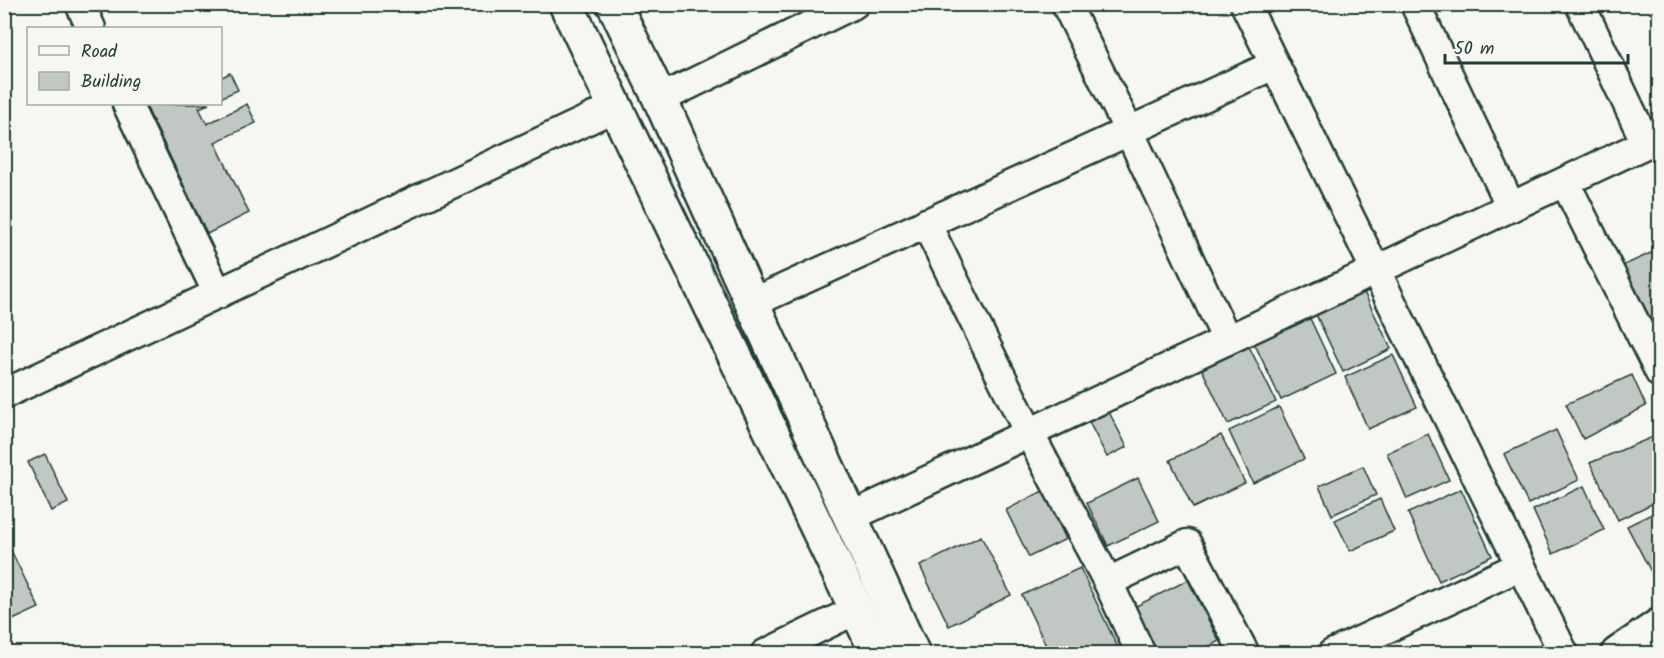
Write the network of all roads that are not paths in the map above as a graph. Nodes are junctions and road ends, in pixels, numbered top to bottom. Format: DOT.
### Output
graph roads {
  1 [pos="80,4"];
  2 [pos="566,4"];
  3 [pos="614,4"];
  4 [pos="854,4"];
  5 [pos="1066,4"];
  6 [pos="1245,4"];
  7 [pos="1415,4"];
  8 [pos="1580,4"];
  9 [pos="91,27"];
  10 [pos="1274,65"];
  11 [pos="660,99"];
  12 [pos="127,105"];
  13 [pos="615,107"];
  14 [pos="1129,131"];
  15 [pos="1653,140"];
  16 [pos="1565,182"];
  17 [pos="1511,207"];
  18 [pos="926,223"];
  19 [pos="1375,271"];
  20 [pos="218,294"];
  21 [pos="752,303"];
  22 [pos="1227,340"];
  23 [pos="1659,373"];
  24 [pos="4,394"];
  25 [pos="1029,433"];
  26 [pos="850,517"];
  27 [pos="1520,566"];
  28 [pos="1108,582"];
  29 [pos="858,609"];
  30 [pos="1659,625"];
  31 [pos="765,654"];
  32 [pos="878,654"];
  33 [pos="913,654"];
  34 [pos="1141,654"];
  35 [pos="1245,654"];
  36 [pos="1332,654"];
  37 [pos="1563,654"];
  38 [pos="1618,654"];
  1 -- 9 [label="street"];
  2 -- 13 [label="main road"];
  3 -- 11 [label="main road"];
  4 -- 11 [label="street"];
  5 -- 14 [label="street"];
  6 -- 10 [label="street"];
  7 -- 17 [label="street"];
  8 -- 15 [label="street"];
  10 -- 14 [label="street"];
  10 -- 19 [label="street"];
  11 -- 21 [label="main road"];
  12 -- 20 [label="street"];
  13 -- 20 [label="street"];
  13 -- 29 [label="main road"];
  14 -- 18 [label="street"];
  14 -- 22 [label="street"];
  15 -- 16 [label="street"];
  16 -- 17 [label="street"];
  16 -- 23 [label="street"];
  17 -- 19 [label="street"];
  18 -- 21 [label="street"];
  18 -- 25 [label="street"];
  19 -- 22 [label="street"];
  19 -- 27 [label="street"];
  20 -- 24 [label="street"];
  21 -- 26 [label="main road"];
  22 -- 25 [label="street"];
  25 -- 26 [label="street"];
  25 -- 28 [label="street"];
  26 -- 33 [label="main road"];
  27 -- 36 [label="street"];
  27 -- 37 [label="street"];
  28 -- 34 [label="street"];
  28 -- 35 [label="street"];
  29 -- 31 [label="street"];
  29 -- 32 [label="main road"];
  30 -- 38 [label="main road"];
}
